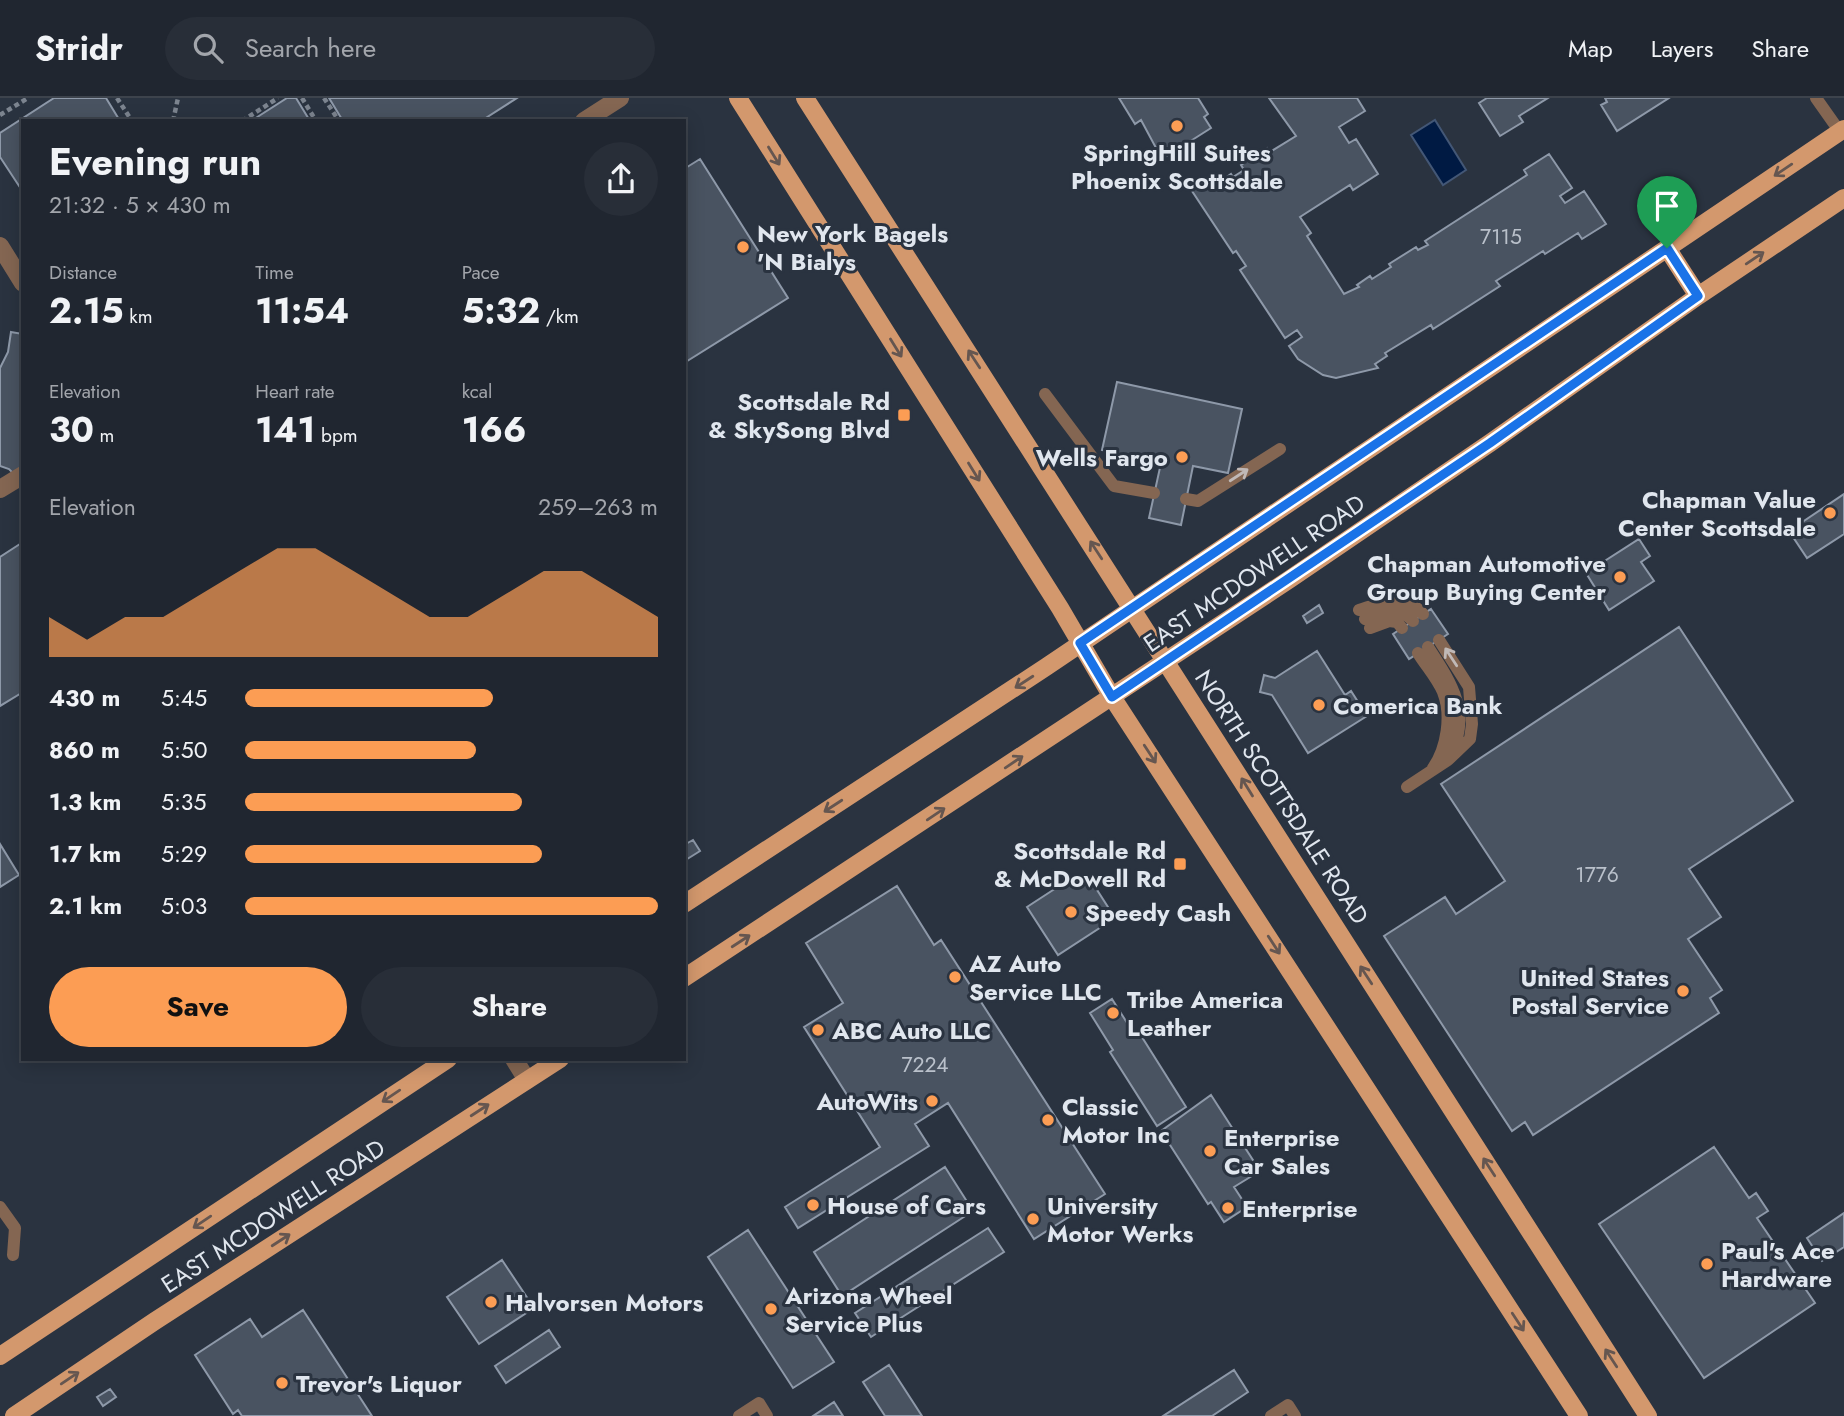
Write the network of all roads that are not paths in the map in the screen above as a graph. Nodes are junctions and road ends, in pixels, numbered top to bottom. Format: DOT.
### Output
graph roads {
  1 [pos="620,98"];
  2 [pos="738,98"];
  3 [pos="806,98"];
  4 [pos="1816,98"];
  5 [pos="587,119"];
  6 [pos="1842,131"];
  7 [pos="1844,198"];
  8 [pos="0,246"];
  9 [pos="1667,248"];
  10 [pos="21,280"];
  11 [pos="1698,296"];
  12 [pos="1045,394"];
  13 [pos="1280,449"];
  14 [pos="21,476"];
  15 [pos="0,489"];
  16 [pos="1154,493"];
  17 [pos="1186,499"];
  18 [pos="1133,608"];
  19 [pos="1365,619"];
  20 [pos="1080,643"];
  21 [pos="1167,661"];
  22 [pos="1112,697"];
  23 [pos="1431,771"];
  24 [pos="1407,787"];
  25 [pos="686,903"];
  26 [pos="686,977"];
  27 [pos="445,1061"];
  28 [pos="515,1061"];
  29 [pos="557,1061"];
  30 [pos="527,1080"];
  31 [pos="0,1207"];
  32 [pos="13,1255"];
  33 [pos="0,1356"];
  34 [pos="14,1416"];
  35 [pos="739,1416"];
  36 [pos="767,1416"];
  37 [pos="1271,1416"];
  38 [pos="1295,1416"];
  39 [pos="1579,1416"];
  40 [pos="1648,1416"];
  1 -- 5 [label="street"];
  2 -- 20 [label="main road, one-way"];
  18 -- 3 [label="main road, NORTH SCOTTSDALE ROAD, one-way"];
  4 -- 6 [label="lane"];
  6 -- 9 [label="main road, EAST MCDOWELL ROAD, one-way"];
  11 -- 7 [label="main road, EAST MCDOWELL ROAD, one-way"];
  8 -- 10 [label="street"];
  9 -- 11 [label="main road"];
  9 -- 18 [label="main road, EAST MCDOWELL ROAD"];
  11 -- 21 [label="main road, EAST MCDOWELL ROAD"];
  12 -- 16 [label="lane"];
  17 -- 13 [label="lane, one-way"];
  14 -- 15 [label="street"];
  18 -- 20 [label="main road, EAST MCDOWELL ROAD"];
  18 -- 21 [label="main road, NORTH SCOTTSDALE ROAD"];
  19 -- 19 [label="lane"];
  20 -- 22 [label="main road"];
  20 -- 25 [label="main road, EAST MCDOWELL ROAD, one-way"];
  21 -- 22 [label="main road, EAST MCDOWELL ROAD"];
  40 -- 21 [label="main road, NORTH SCOTTSDALE ROAD, one-way"];
  26 -- 22 [label="main road, EAST MCDOWELL ROAD, one-way"];
  22 -- 39 [label="main road, one-way"];
  23 -- 23 [label="lane, one-way"];
  23 -- 24 [label="lane"];
  27 -- 33 [label="main road, EAST MCDOWELL ROAD, one-way"];
  28 -- 30 [label="street"];
  29 -- 30 [label="main road, EAST MCDOWELL ROAD"];
  34 -- 30 [label="main road, EAST MCDOWELL ROAD, one-way"];
  31 -- 32 [label="lane"];
  35 -- 36 [label="lane"];
  37 -- 38 [label="lane"];
}
